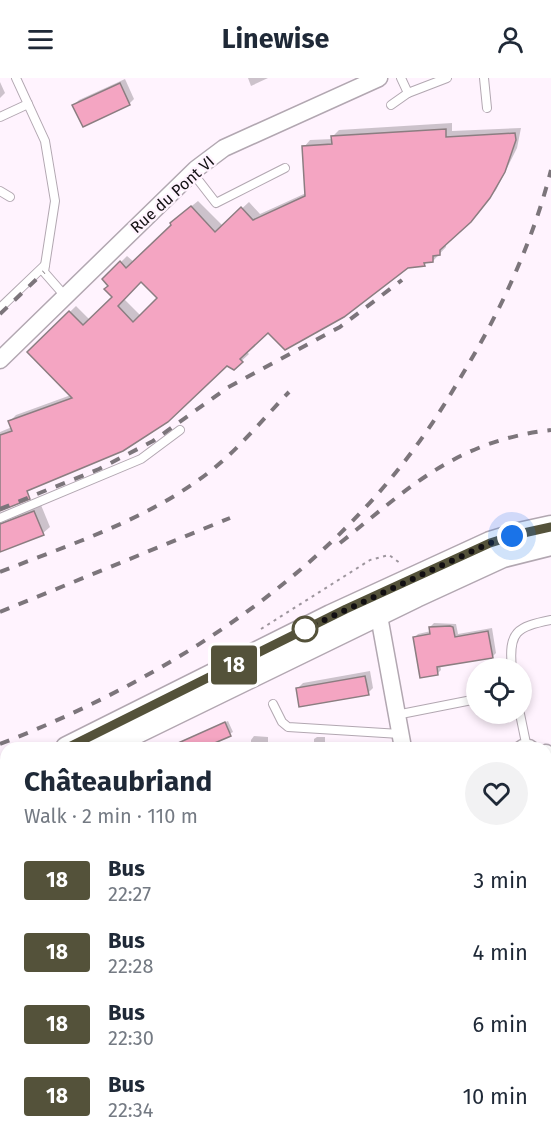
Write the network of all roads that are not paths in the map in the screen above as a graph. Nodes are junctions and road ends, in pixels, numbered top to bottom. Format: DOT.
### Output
graph roads {
  1 [pos="16,78"];
  2 [pos="401,78"];
  3 [pos="447,78"];
  4 [pos="484,78"];
  5 [pos="369,80"];
  6 [pos="408,93"];
  7 [pos="28,104"];
  8 [pos="391,105"];
  9 [pos="487,108"];
  10 [pos="0,117"];
  11 [pos="285,168"];
  12 [pos="192,172"];
  13 [pos="0,191"];
  14 [pos="10,197"];
  15 [pos="45,265"];
  16 [pos="65,296"];
  17 [pos="0,308"];
  18 [pos="0,360"];
  19 [pos="180,430"];
  20 [pos="0,518"];
  21 [pos="551,527"];
  22 [pos="551,544"];
  23 [pos="377,605"];
  24 [pos="551,620"];
  25 [pos="511,658"];
  26 [pos="466,701"];
  27 [pos="273,704"];
  28 [pos="396,715"];
  29 [pos="522,724"];
  30 [pos="401,741"];
  31 [pos="79,742"];
  32 [pos="115,742"];
  33 [pos="525,742"];
  1 -- 7 [label="lane"];
  2 -- 6 [label="lane"];
  3 -- 6 [label="lane"];
  4 -- 9 [label="lane"];
  5 -- 12 [label="street, Rue du Pont VI"];
  6 -- 8 [label="lane"];
  7 -- 10 [label="lane"];
  7 -- 15 [label="lane"];
  11 -- 12 [label="lane"];
  12 -- 16 [label="street, Rue du Pont VI"];
  13 -- 14 [label="lane"];
  15 -- 16 [label="lane"];
  15 -- 17 [label="lane"];
  16 -- 18 [label="street, Rue du Pont VI"];
  19 -- 20 [label="lane"];
  21 -- 23 [label="main road"];
  22 -- 23 [label="main road"];
  23 -- 28 [label="street"];
  23 -- 31 [label="main road"];
  23 -- 32 [label="main road"];
  24 -- 25 [label="lane"];
  26 -- 28 [label="lane"];
  27 -- 30 [label="lane"];
  28 -- 30 [label="street"];
  29 -- 33 [label="lane"];
}
